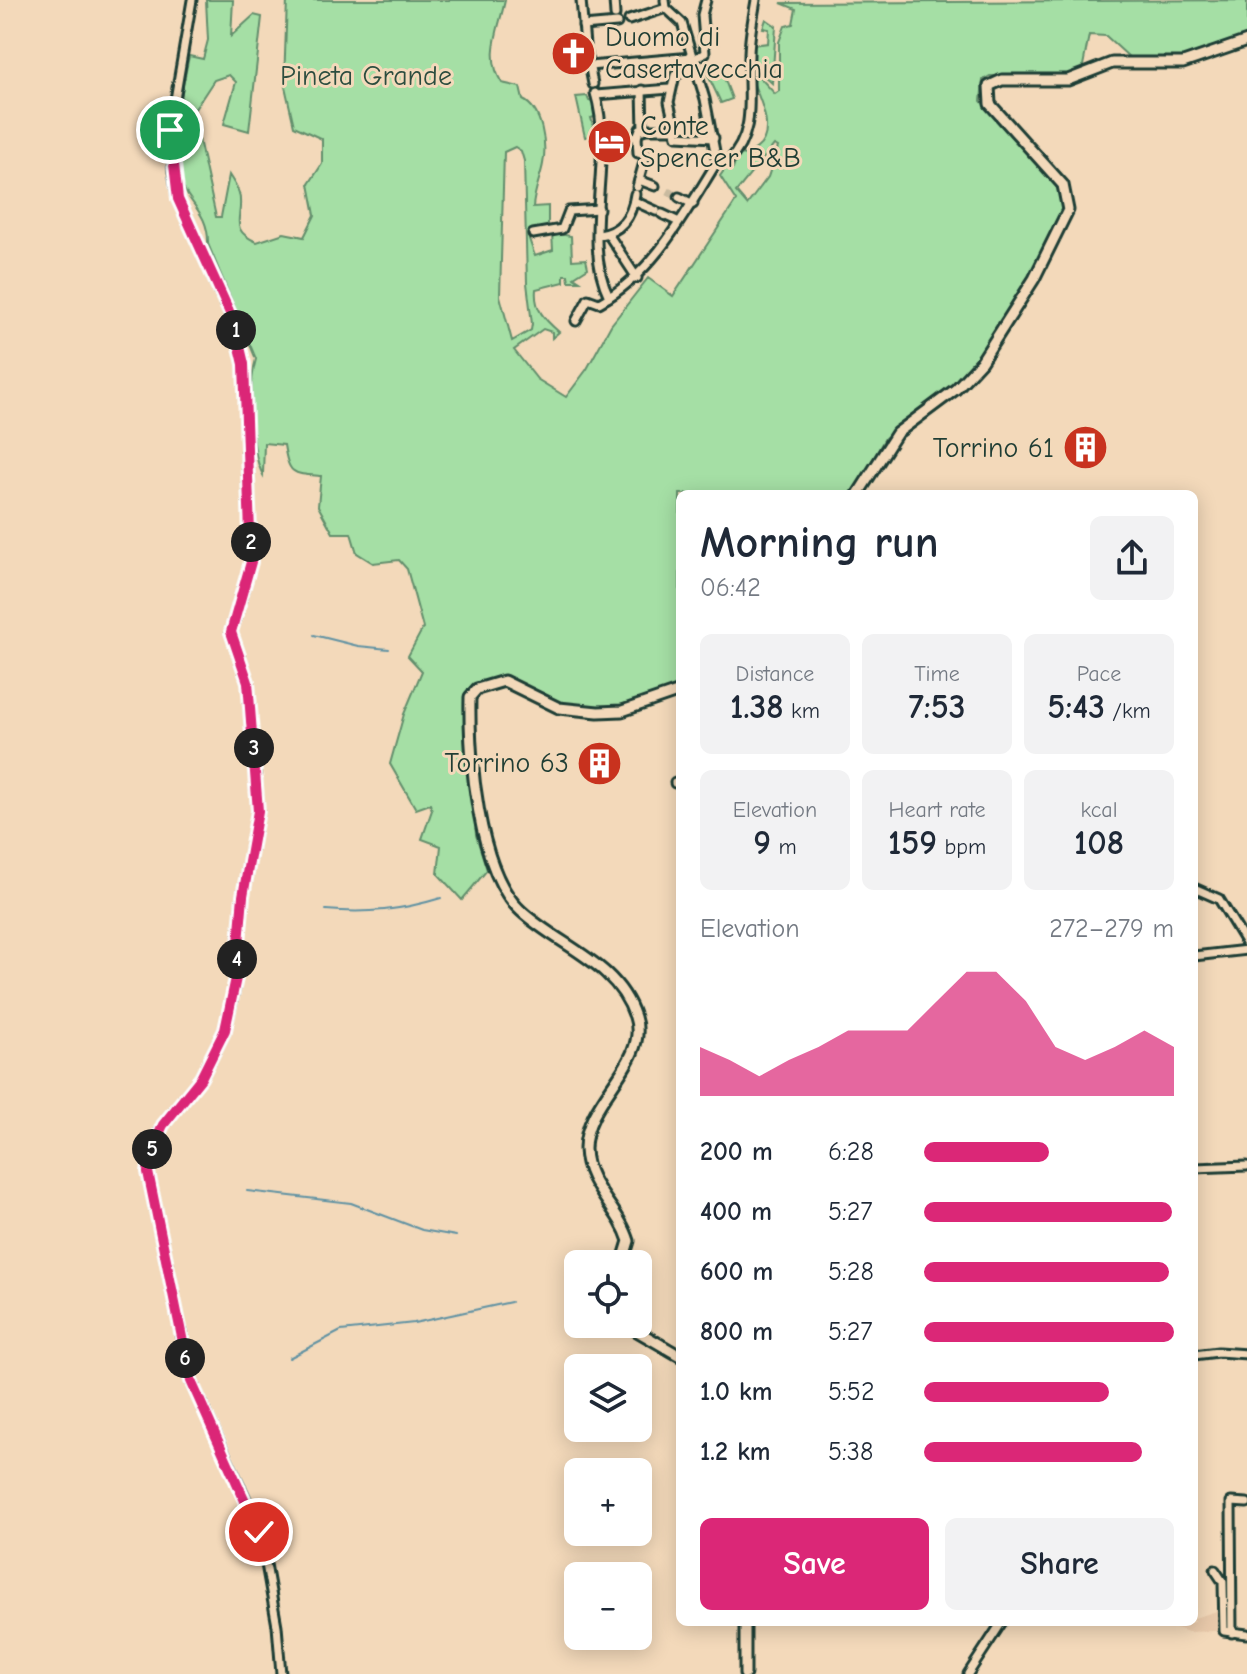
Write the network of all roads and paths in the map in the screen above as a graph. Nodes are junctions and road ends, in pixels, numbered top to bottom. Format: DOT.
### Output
graph roads {
  1 [pos="192,0"];
  2 [pos="581,0"];
  3 [pos="614,0"];
  4 [pos="706,0"];
  5 [pos="756,0"];
  6 [pos="665,4"];
  7 [pos="629,20"];
  8 [pos="583,26"];
  9 [pos="1247,41"];
  10 [pos="693,62"];
  11 [pos="589,66"];
  12 [pos="593,84"];
  13 [pos="670,89"];
  14 [pos="642,90"];
  15 [pos="675,129"];
  16 [pos="643,130"];
  17 [pos="603,134"];
  18 [pos="637,137"];
  19 [pos="714,138"];
  20 [pos="717,162"];
  21 [pos="655,186"];
  22 [pos="636,191"];
  23 [pos="679,197"];
  24 [pos="693,204"];
  25 [pos="599,209"];
  26 [pos="679,222"];
  27 [pos="533,234"];
  28 [pos="603,234"];
  29 [pos="637,278"];
  30 [pos="609,297"];
  31 [pos="576,321"];
  32 [pos="861,490"];
  33 [pos="676,692"];
  34 [pos="1198,890"];
  35 [pos="1247,947"];
  36 [pos="1198,955"];
  37 [pos="1247,1166"];
  38 [pos="1198,1168"];
  39 [pos="629,1250"];
  40 [pos="649,1338"];
  41 [pos="676,1354"];
  42 [pos="1198,1354"];
  43 [pos="1247,1354"];
  44 [pos="1247,1503"];
  45 [pos="1215,1570"];
  46 [pos="745,1626"];
  47 [pos="999,1626"];
  48 [pos="1232,1633"];
  49 [pos="1247,1634"];
  50 [pos="281,1674"];
  51 [pos="745,1674"];
  52 [pos="968,1674"];
  1 -- 50 [label="street"];
  2 -- 8 [label="street"];
  3 -- 8 [label="street"];
  4 -- 10 [label="street"];
  5 -- 20 [label="street"];
  6 -- 7 [label="street"];
  6 -- 10 [label="street"];
  8 -- 11 [label="street"];
  9 -- 32 [label="street"];
  10 -- 11 [label="street"];
  10 -- 13 [label="street"];
  10 -- 19 [label="street"];
  11 -- 12 [label="street"];
  13 -- 14 [label="street"];
  13 -- 15 [label="street"];
  14 -- 16 [label="street"];
  14 -- 17 [label="street"];
  15 -- 16 [label="street"];
  15 -- 19 [label="street"];
  16 -- 18 [label="street"];
  17 -- 18 [label="street"];
  17 -- 25 [label="street"];
  18 -- 22 [label="street"];
  19 -- 20 [label="street"];
  20 -- 24 [label="street"];
  21 -- 22 [label="street"];
  22 -- 26 [label="street"];
  22 -- 28 [label="street"];
  23 -- 24 [label="street"];
  24 -- 26 [label="street"];
  25 -- 27 [label="street"];
  25 -- 28 [label="street"];
  26 -- 29 [label="street"];
  28 -- 29 [label="street"];
  28 -- 30 [label="street"];
  29 -- 30 [label="street"];
  30 -- 31 [label="street"];
  33 -- 39 [label="street"];
  34 -- 35 [label="street"];
  35 -- 36 [label="street"];
  37 -- 38 [label="street"];
  40 -- 41 [label="street"];
  42 -- 43 [label="street"];
  44 -- 48 [label="street"];
  45 -- 48 [label="street"];
  46 -- 51 [label="street"];
  47 -- 52 [label="street"];
  48 -- 49 [label="street"];
}
